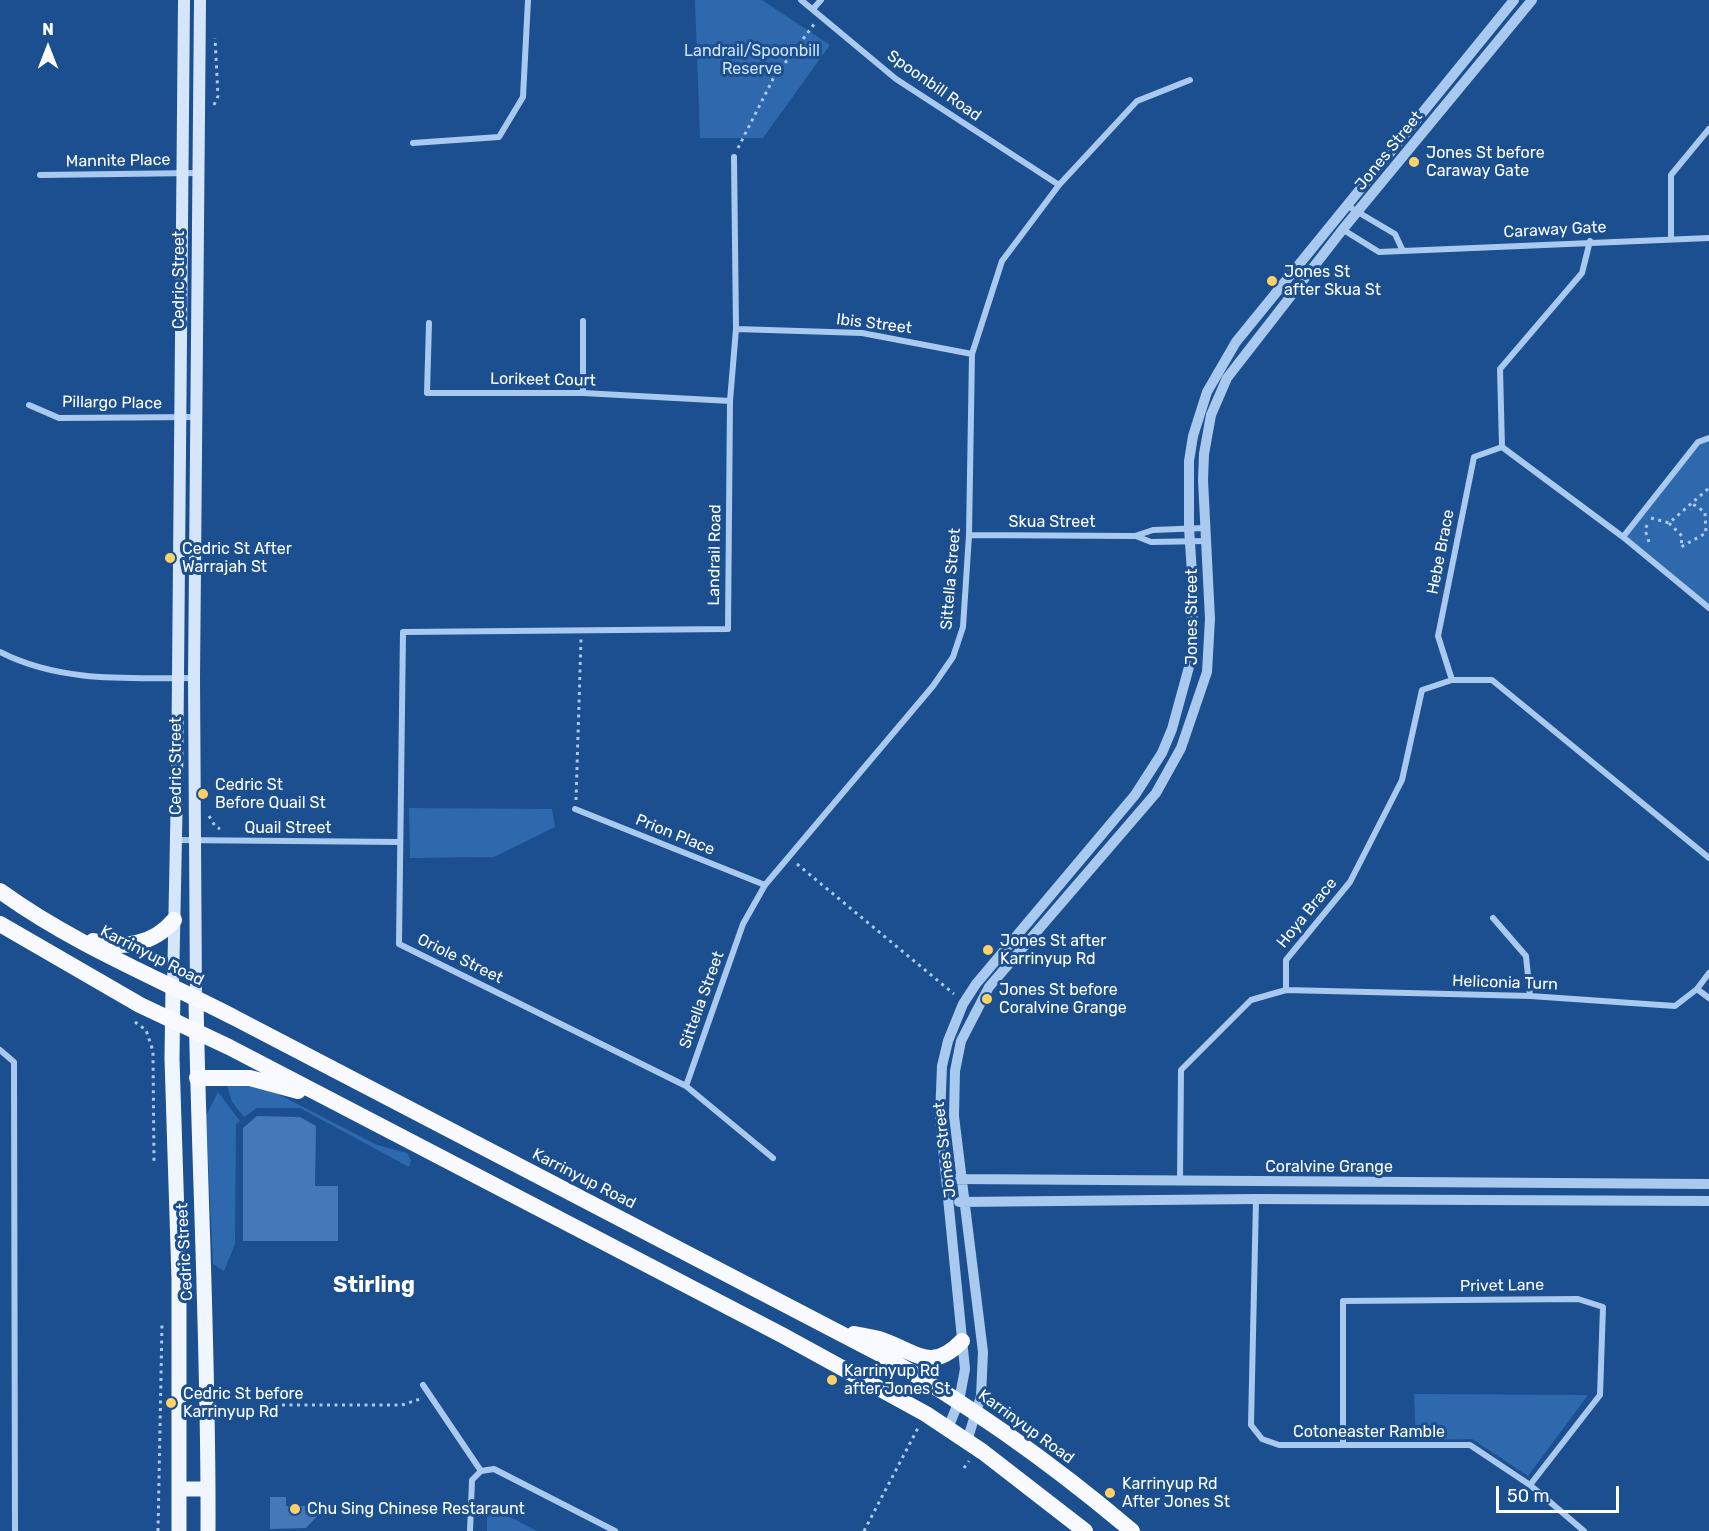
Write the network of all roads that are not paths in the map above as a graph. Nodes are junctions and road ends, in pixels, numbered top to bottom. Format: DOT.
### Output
graph roads {
  1 [pos="184,0"];
  2 [pos="200,0"];
  3 [pos="528,0"];
  4 [pos="801,0"];
  5 [pos="821,0"];
  6 [pos="1514,0"];
  7 [pos="1532,0"];
  8 [pos="813,9"];
  9 [pos="1190,80"];
  10 [pos="1709,129"];
  11 [pos="413,143"];
  12 [pos="734,157"];
  13 [pos="197,173"];
  14 [pos="182,174"];
  15 [pos="40,175"];
  16 [pos="1059,185"];
  17 [pos="1346,205"];
  18 [pos="1358,213"];
  19 [pos="1332,221"];
  20 [pos="1343,229"];
  21 [pos="1671,237"];
  22 [pos="1709,238"];
  23 [pos="1590,241"];
  24 [pos="1402,249"];
  25 [pos="583,321"];
  26 [pos="429,323"];
  27 [pos="736,329"];
  28 [pos="972,354"];
  29 [pos="583,393"];
  30 [pos="730,401"];
  31 [pos="29,405"];
  32 [pos="181,417"];
  33 [pos="197,417"];
  34 [pos="1709,438"];
  35 [pos="1502,447"];
  36 [pos="1189,528"];
  37 [pos="1205,528"];
  38 [pos="969,535"];
  39 [pos="1135,536"];
  40 [pos="1623,537"];
  41 [pos="1206,541"];
  42 [pos="1190,542"];
  43 [pos="1709,608"];
  44 [pos="403,632"];
  45 [pos="0,652"];
  46 [pos="178,678"];
  47 [pos="194,678"];
  48 [pos="1452,680"];
  49 [pos="575,809"];
  50 [pos="176,840"];
  51 [pos="195,840"];
  52 [pos="400,842"];
  53 [pos="1709,858"];
  54 [pos="765,885"];
  55 [pos="0,891"];
  56 [pos="1493,918"];
  57 [pos="174,920"];
  58 [pos="0,924"];
  59 [pos="70,934"];
  60 [pos="1709,973"];
  61 [pos="173,987"];
  62 [pos="1696,989"];
  63 [pos="1286,990"];
  64 [pos="1530,996"];
  65 [pos="196,999"];
  66 [pos="1709,999"];
  67 [pos="172,1021"];
  68 [pos="197,1031"];
  69 [pos="0,1050"];
  70 [pos="197,1078"];
  71 [pos="686,1086"];
  72 [pos="336,1103"];
  73 [pos="773,1158"];
  74 [pos="948,1178"];
  75 [pos="964,1179"];
  76 [pos="1180,1180"];
  77 [pos="1709,1184"];
  78 [pos="1256,1199"];
  79 [pos="1709,1201"];
  80 [pos="950,1202"];
  81 [pos="966,1202"];
  82 [pos="206,1279"];
  83 [pos="179,1280"];
  84 [pos="839,1331"];
  85 [pos="962,1341"];
  86 [pos="423,1385"];
  87 [pos="959,1401"];
  88 [pos="977,1413"];
  89 [pos="948,1428"];
  90 [pos="967,1441"];
  91 [pos="1343,1445"];
  92 [pos="481,1471"];
  93 [pos="1530,1485"];
  94 [pos="180,1489"];
  95 [pos="208,1489"];
  96 [pos="15,1531"];
  97 [pos="179,1531"];
  98 [pos="208,1531"];
  99 [pos="470,1531"];
  100 [pos="615,1531"];
  101 [pos="1085,1531"];
  102 [pos="1132,1531"];
  103 [pos="1584,1531"];
  1 -- 14 [label="main road, Cedric Street"];
  2 -- 13 [label="main road, Cedric Street"];
  3 -- 11 [label="street"];
  4 -- 8 [label="street, Spoonbill Road"];
  5 -- 8 [label="street"];
  6 -- 17 [label="street, Jones Street"];
  7 -- 18 [label="street, Jones Street"];
  8 -- 16 [label="street, Spoonbill Road"];
  9 -- 16 [label="street, Sittella Street"];
  10 -- 21 [label="street"];
  12 -- 27 [label="street, Landrail Road"];
  13 -- 14 [label="street, Mannite Place"];
  13 -- 33 [label="main road, Cedric Street"];
  14 -- 15 [label="street, Mannite Place"];
  14 -- 32 [label="main road, Cedric Street"];
  16 -- 28 [label="street, Sittella Street"];
  17 -- 18 [label="street"];
  17 -- 19 [label="street, Jones Street"];
  18 -- 20 [label="street, Jones Street"];
  18 -- 24 [label="street"];
  19 -- 20 [label="street, Caraway Gate"];
  19 -- 36 [label="street, Jones Street"];
  20 -- 24 [label="street, Caraway Gate"];
  20 -- 37 [label="street, Jones Street"];
  21 -- 22 [label="street, Caraway Gate"];
  21 -- 23 [label="street, Caraway Gate"];
  23 -- 24 [label="street, Caraway Gate"];
  23 -- 35 [label="street"];
  25 -- 29 [label="street"];
  26 -- 29 [label="street, Lorikeet Court"];
  27 -- 28 [label="street, Ibis Street"];
  27 -- 30 [label="street, Landrail Road"];
  28 -- 38 [label="street, Sittella Street"];
  29 -- 30 [label="street, Lorikeet Court"];
  30 -- 44 [label="street, Landrail Road"];
  31 -- 32 [label="street, Pillargo Place"];
  32 -- 33 [label="street, Pillargo Place"];
  32 -- 46 [label="main road, Cedric Street"];
  33 -- 47 [label="main road, Cedric Street"];
  34 -- 40 [label="street"];
  35 -- 40 [label="street"];
  35 -- 48 [label="street, Hebe Brace"];
  36 -- 37 [label="street, Skua Street"];
  36 -- 39 [label="street, Skua Street"];
  36 -- 42 [label="street, Jones Street"];
  37 -- 41 [label="street, Jones Street"];
  38 -- 39 [label="street, Skua Street"];
  38 -- 54 [label="street, Sittella Street"];
  39 -- 42 [label="street, Skua Street"];
  40 -- 43 [label="street"];
  41 -- 42 [label="street, Skua Street"];
  41 -- 75 [label="street, Jones Street"];
  42 -- 74 [label="street, Jones Street"];
  44 -- 52 [label="street, Oriole Street"];
  45 -- 46 [label="street"];
  46 -- 47 [label="street"];
  46 -- 50 [label="main road, Cedric Street"];
  47 -- 51 [label="main road, Cedric Street"];
  48 -- 53 [label="street"];
  48 -- 63 [label="street, Hoya Brace"];
  49 -- 54 [label="street, Prion Place"];
  50 -- 51 [label="street, Quail Street"];
  50 -- 57 [label="main road, Cedric Street"];
  51 -- 52 [label="street, Quail Street"];
  51 -- 65 [label="main road, Cedric Street"];
  52 -- 71 [label="street, Oriole Street"];
  54 -- 71 [label="street, Sittella Street"];
  55 -- 59 [label="highway, Karrinyup Road"];
  56 -- 64 [label="street"];
  57 -- 59 [label="highway"];
  57 -- 61 [label="main road, Cedric Street"];
  58 -- 67 [label="highway"];
  59 -- 61 [label="highway, Karrinyup Road"];
  60 -- 62 [label="street, Heliconia Turn"];
  61 -- 65 [label="highway, Karrinyup Road"];
  61 -- 67 [label="main road, Cedric Street"];
  62 -- 64 [label="street, Heliconia Turn"];
  62 -- 66 [label="street"];
  63 -- 64 [label="street, Heliconia Turn"];
  63 -- 76 [label="street"];
  65 -- 68 [label="main road, Cedric Street"];
  65 -- 84 [label="highway, Karrinyup Road"];
  67 -- 68 [label="highway"];
  67 -- 83 [label="main road, Cedric Street"];
  68 -- 70 [label="main road, Cedric Street"];
  68 -- 72 [label="highway"];
  69 -- 96 [label="street"];
  70 -- 72 [label="highway"];
  70 -- 82 [label="main road, Cedric Street"];
  71 -- 73 [label="street, Oriole Street"];
  72 -- 89 [label="highway"];
  74 -- 75 [label="street, Coralvine Grange"];
  74 -- 80 [label="street, Jones Street"];
  75 -- 76 [label="street, Coralvine Grange"];
  75 -- 81 [label="street, Jones Street"];
  76 -- 77 [label="street, Coralvine Grange"];
  78 -- 79 [label="street, Coralvine Grange"];
  78 -- 81 [label="street, Coralvine Grange"];
  78 -- 91 [label="street, Cotoneaster Ramble"];
  80 -- 81 [label="street, Coralvine Grange"];
  80 -- 85 [label="street, Jones Street"];
  81 -- 88 [label="street, Jones Street"];
  82 -- 83 [label="main road"];
  82 -- 95 [label="main road, Cedric Street"];
  83 -- 94 [label="main road, Cedric Street"];
  84 -- 85 [label="highway"];
  84 -- 87 [label="highway, Karrinyup Road"];
  85 -- 87 [label="street, Jones Street"];
  86 -- 92 [label="street"];
  87 -- 88 [label="highway, Karrinyup Road"];
  87 -- 89 [label="street, Jones Street"];
  88 -- 90 [label="street, Jones Street"];
  88 -- 102 [label="highway, Karrinyup Road"];
  89 -- 90 [label="highway"];
  90 -- 101 [label="highway"];
  91 -- 93 [label="street, Cotoneaster Ramble"];
  91 -- 93 [label="street, Privet Lane"];
  92 -- 99 [label="street"];
  92 -- 100 [label="street"];
  93 -- 103 [label="street, Cotoneaster Ramble"];
  94 -- 95 [label="main road"];
  94 -- 97 [label="main road, Cedric Street"];
  95 -- 98 [label="main road, Cedric Street"];
}
